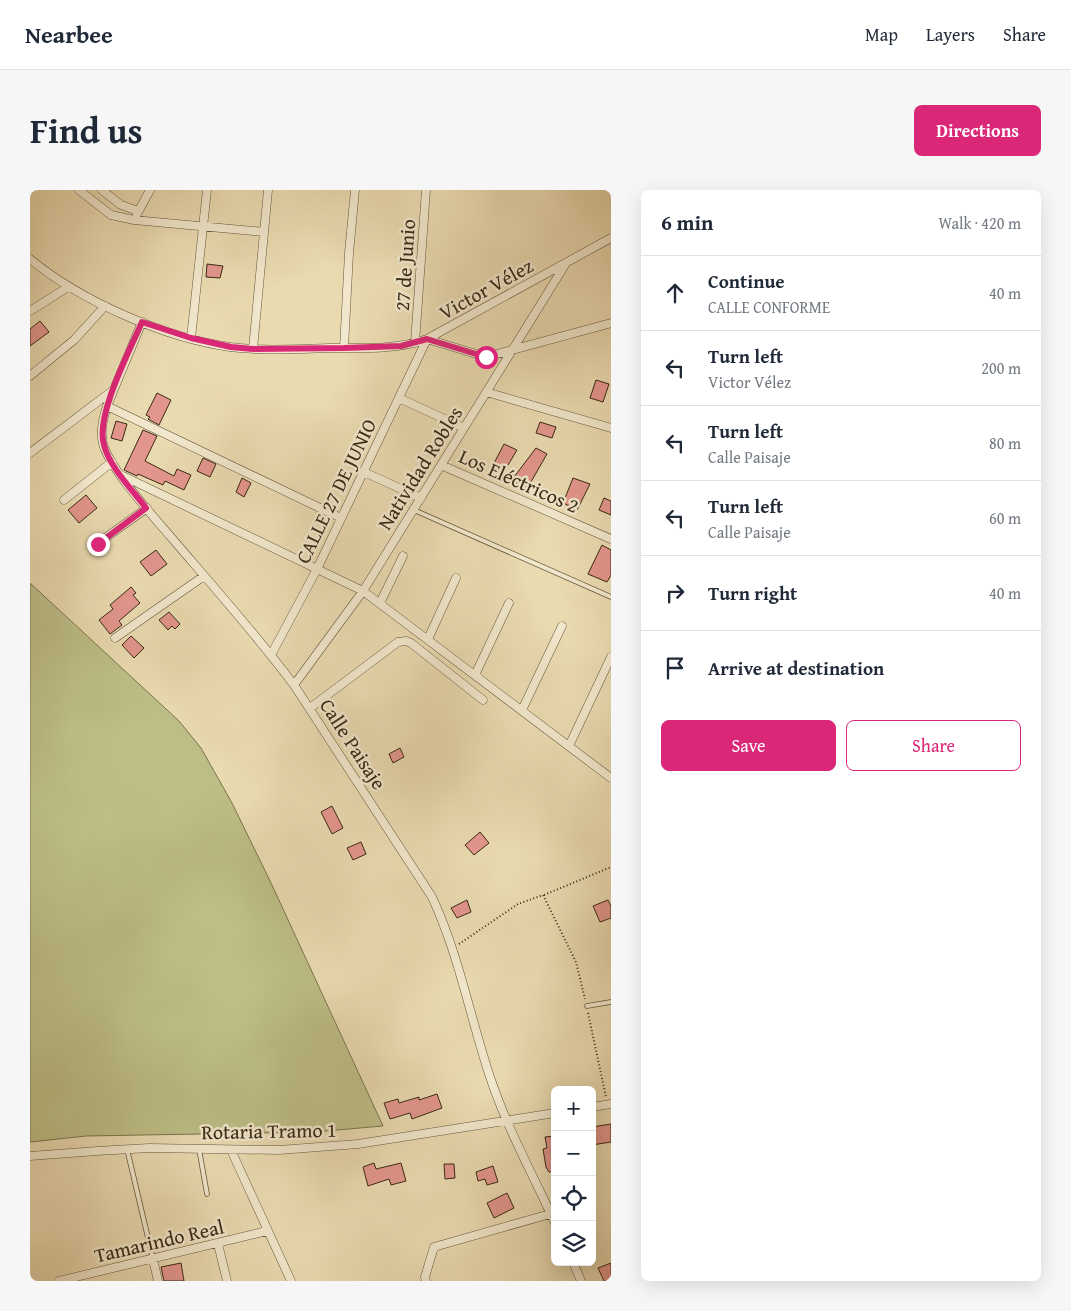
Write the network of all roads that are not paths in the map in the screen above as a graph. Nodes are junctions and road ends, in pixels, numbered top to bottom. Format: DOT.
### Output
graph roads {
  1 [pos="79,190"];
  2 [pos="102,190"];
  3 [pos="150,190"];
  4 [pos="206,190"];
  5 [pos="268,190"];
  6 [pos="355,190"];
  7 [pos="426,190"];
  8 [pos="138,211"];
  9 [pos="134,220"];
  10 [pos="203,226"];
  11 [pos="264,232"];
  12 [pos="611,238"];
  13 [pos="30,259"];
  14 [pos="566,263"];
  15 [pos="68,287"];
  16 [pos="105,306"];
  17 [pos="30,311"];
  18 [pos="142,322"];
  19 [pos="611,323"];
  20 [pos="191,338"];
  21 [pos="427,339"];
  22 [pos="415,343"];
  23 [pos="344,348"];
  24 [pos="253,349"];
  25 [pos="512,350"];
  26 [pos="30,376"];
  27 [pos="114,389"];
  28 [pos="486,392"];
  29 [pos="399,398"];
  30 [pos="107,406"];
  31 [pos="464,428"];
  32 [pos="611,428"];
  33 [pos="30,454"];
  34 [pos="112,462"];
  35 [pos="441,465"];
  36 [pos="364,472"];
  37 [pos="121,475"];
  38 [pos="421,498"];
  39 [pos="64,500"];
  40 [pos="146,508"];
  41 [pos="414,510"];
  42 [pos="341,518"];
  43 [pos="611,539"];
  44 [pos="98,544"];
  45 [pos="403,556"];
  46 [pos="317,569"];
  47 [pos="204,576"];
  48 [pos="456,578"];
  49 [pos="363,591"];
  50 [pos="611,598"];
  51 [pos="380,603"];
  52 [pos="509,603"];
  53 [pos="562,626"];
  54 [pos="115,638"];
  55 [pos="428,639"];
  56 [pos="271,654"];
  57 [pos="611,658"];
  58 [pos="475,674"];
  59 [pos="294,685"];
  60 [pos="483,700"];
  61 [pos="310,708"];
  62 [pos="522,710"];
  63 [pos="569,746"];
  64 [pos="611,778"];
  65 [pos="611,1002"];
  66 [pos="586,1006"];
  67 [pos="609,1104"];
  68 [pos="596,1106"];
  69 [pos="551,1113"];
  70 [pos="507,1120"];
  71 [pos="127,1149"];
  72 [pos="199,1149"];
  73 [pos="231,1150"];
  74 [pos="30,1156"];
  75 [pos="207,1194"];
  76 [pos="550,1214"];
  77 [pos="554,1221"];
  78 [pos="267,1231"];
  79 [pos="218,1244"];
  80 [pos="153,1259"];
  81 [pos="575,1266"];
  82 [pos="86,1278"];
  83 [pos="59,1281"];
  84 [pos="158,1281"];
  85 [pos="227,1281"];
  86 [pos="291,1281"];
  87 [pos="426,1281"];
  88 [pos="581,1281"];
  1 -- 9 [label="street"];
  2 -- 8 [label="street"];
  3 -- 8 [label="street"];
  4 -- 10 [label="street"];
  5 -- 11 [label="street"];
  6 -- 23 [label="street"];
  7 -- 22 [label="street, 27 de Junio"];
  8 -- 9 [label="street"];
  9 -- 10 [label="street"];
  10 -- 11 [label="street"];
  10 -- 20 [label="street"];
  11 -- 24 [label="street"];
  12 -- 14 [label="street, Victor Vélez"];
  13 -- 15 [label="street, Victor Vélez"];
  14 -- 21 [label="street, Victor Vélez"];
  14 -- 25 [label="street, Natividad Robles"];
  15 -- 16 [label="street, Victor Vélez"];
  15 -- 17 [label="street"];
  16 -- 18 [label="street, Victor Vélez"];
  16 -- 26 [label="street"];
  18 -- 20 [label="street, Victor Vélez"];
  18 -- 27 [label="street, Calle Paisaje"];
  19 -- 25 [label="street"];
  20 -- 24 [label="street, Victor Vélez"];
  21 -- 22 [label="street, Victor Vélez"];
  21 -- 25 [label="street"];
  21 -- 29 [label="street, CALLE 27 DE JUNIO"];
  22 -- 23 [label="street, Victor Vélez"];
  23 -- 24 [label="street, Victor Vélez"];
  25 -- 28 [label="street, Natividad Robles"];
  27 -- 30 [label="street, Calle Paisaje"];
  27 -- 33 [label="street"];
  28 -- 31 [label="street, Natividad Robles"];
  28 -- 32 [label="street"];
  29 -- 31 [label="street"];
  29 -- 36 [label="street, CALLE 27 DE JUNIO"];
  30 -- 34 [label="street, Calle Paisaje"];
  30 -- 42 [label="street"];
  31 -- 35 [label="street, Natividad Robles"];
  34 -- 37 [label="street, Calle Paisaje"];
  34 -- 39 [label="street"];
  35 -- 38 [label="street, Natividad Robles"];
  35 -- 43 [label="street, Los Eléctricos 2"];
  36 -- 38 [label="street"];
  36 -- 42 [label="street, CALLE 27 DE JUNIO"];
  37 -- 40 [label="street, Calle Paisaje"];
  37 -- 46 [label="street"];
  38 -- 41 [label="street, Natividad Robles"];
  40 -- 44 [label="street"];
  40 -- 47 [label="street, Calle Paisaje"];
  41 -- 49 [label="street, Natividad Robles"];
  41 -- 50 [label="lane"];
  42 -- 46 [label="street, CALLE 27 DE JUNIO"];
  45 -- 51 [label="street"];
  46 -- 49 [label="street"];
  46 -- 56 [label="street, CALLE 27 DE JUNIO"];
  47 -- 54 [label="street"];
  47 -- 56 [label="street, Calle Paisaje"];
  48 -- 55 [label="street"];
  49 -- 51 [label="street"];
  49 -- 59 [label="street, Natividad Robles"];
  51 -- 55 [label="street"];
  52 -- 58 [label="street"];
  53 -- 62 [label="street"];
  55 -- 58 [label="street"];
  56 -- 59 [label="street, Calle Paisaje"];
  57 -- 63 [label="street"];
  58 -- 62 [label="street"];
  59 -- 61 [label="street, Calle Paisaje"];
  60 -- 61 [label="street"];
  61 -- 70 [label="street, Calle Paisaje"];
  62 -- 63 [label="street"];
  63 -- 64 [label="street"];
  65 -- 66 [label="lane"];
  67 -- 68 [label="street"];
  69 -- 70 [label="street, Rotaria Tramo 1"];
  70 -- 73 [label="street, Rotaria Tramo 1"];
  70 -- 76 [label="street, Calle Paisaje"];
  71 -- 72 [label="street, Rotaria Tramo 1"];
  71 -- 74 [label="street, Rotaria Tramo 1"];
  71 -- 80 [label="lane"];
  72 -- 73 [label="street, Rotaria Tramo 1"];
  72 -- 75 [label="lane"];
  73 -- 78 [label="street"];
  76 -- 77 [label="street, Calle Paisaje"];
  76 -- 87 [label="street"];
  78 -- 79 [label="street, Tamarindo Real"];
  78 -- 86 [label="street"];
  79 -- 80 [label="street, Tamarindo Real"];
  79 -- 85 [label="street"];
  80 -- 82 [label="street, Tamarindo Real"];
  80 -- 84 [label="street"];
  81 -- 88 [label="street"];
  82 -- 83 [label="street, Tamarindo Real"];
}
